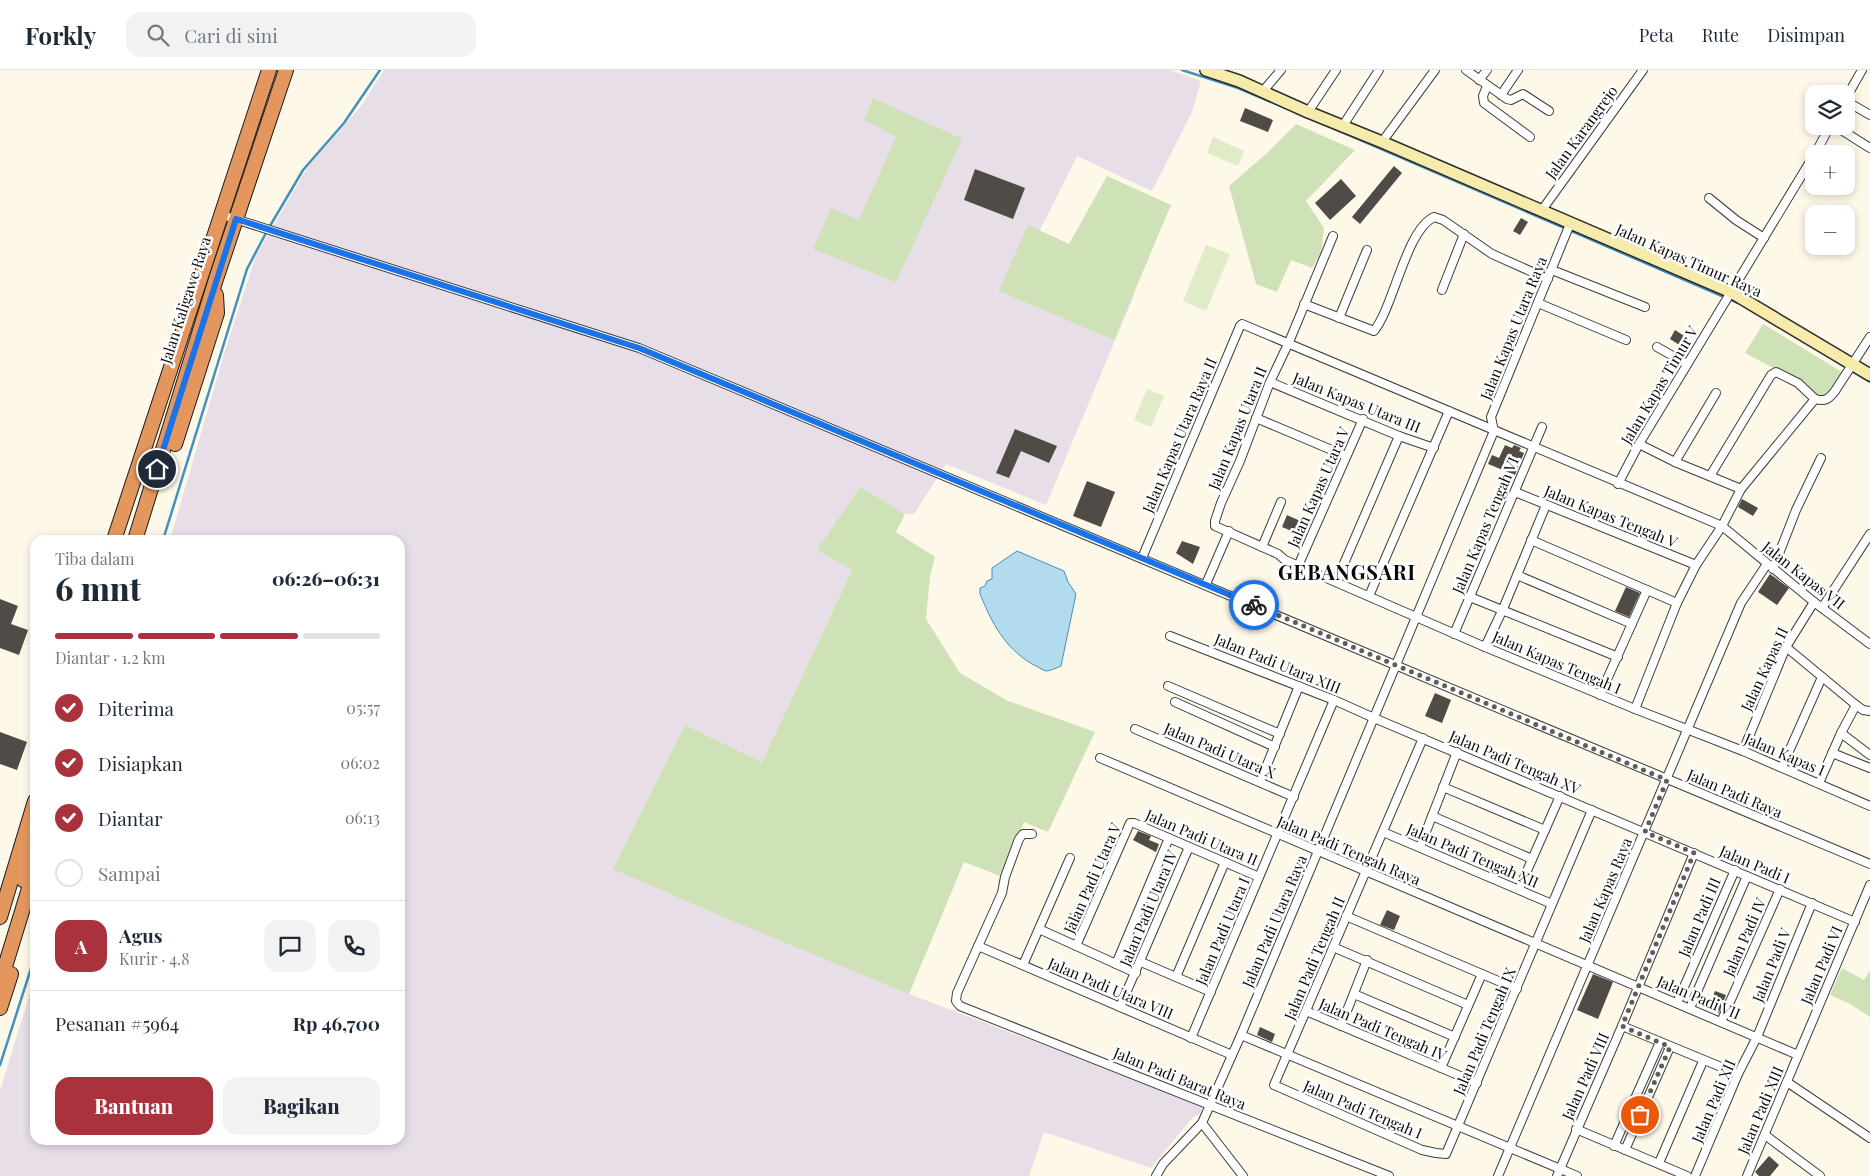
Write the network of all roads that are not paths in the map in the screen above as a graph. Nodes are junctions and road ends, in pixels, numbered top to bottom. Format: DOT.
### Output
graph roads {
  1 [pos="269,70"];
  2 [pos="275,70"];
  3 [pos="286,70"];
  4 [pos="1206,70"];
  5 [pos="1281,70"];
  6 [pos="1336,70"];
  7 [pos="1379,70"];
  8 [pos="1435,70"];
  9 [pos="1466,70"];
  10 [pos="1487,70"];
  11 [pos="1518,70"];
  12 [pos="1643,70"];
  13 [pos="1862,70"];
  14 [pos="1479,80"];
  15 [pos="1854,85"];
  16 [pos="1487,86"];
  17 [pos="1263,91"];
  18 [pos="1501,95"];
  19 [pos="1855,105"];
  20 [pos="1549,111"];
  21 [pos="1308,112"];
  22 [pos="1870,115"];
  23 [pos="1342,127"];
  24 [pos="1849,135"];
  25 [pos="1530,138"];
  26 [pos="1382,142"];
  27 [pos="1870,148"];
  28 [pos="1805,170"];
  29 [pos="1708,198"];
  30 [pos="1542,210"];
  31 [pos="232,218"];
  32 [pos="1569,228"];
  33 [pos="1464,234"];
  34 [pos="1333,236"];
  35 [pos="1764,238"];
  36 [pos="1367,250"];
  37 [pos="1552,270"];
  38 [pos="216,279"];
  39 [pos="1548,279"];
  40 [pos="1442,290"];
  41 [pos="1728,296"];
  42 [pos="1538,303"];
  43 [pos="1304,304"];
  44 [pos="1645,307"];
  45 [pos="1339,318"];
  46 [pos="1241,324"];
  47 [pos="1870,337"];
  48 [pos="1626,340"];
  49 [pos="1289,342"];
  50 [pos="1657,347"];
  51 [pos="1687,364"];
  52 [pos="1850,368"];
  53 [pos="1870,375"];
  54 [pos="1270,382"];
  55 [pos="1716,392"];
  56 [pos="1815,399"];
  57 [pos="1449,411"];
  58 [pos="1256,418"];
  59 [pos="1363,420"];
  60 [pos="1542,427"];
  61 [pos="1494,431"];
  62 [pos="1399,436"];
  63 [pos="1639,444"];
  64 [pos="1434,448"];
  65 [pos="1533,448"];
  66 [pos="1346,456"];
  67 [pos="1821,458"];
  68 [pos="1675,462"];
  69 [pos="1710,476"];
  70 [pos="1618,484"];
  71 [pos="1741,489"];
  72 [pos="1514,492"];
  73 [pos="1281,502"];
  74 [pos="1546,505"];
  75 [pos="1215,526"];
  76 [pos="1722,526"];
  77 [pos="1229,531"];
  78 [pos="1870,534"];
  79 [pos="116,535"];
  80 [pos="128,535"];
  81 [pos="137,535"];
  82 [pos="146,535"];
  83 [pos="1531,540"];
  84 [pos="1262,547"];
  85 [pos="1142,558"];
  86 [pos="1696,565"];
  87 [pos="1298,566"];
  88 [pos="1770,566"];
  89 [pos="1517,576"];
  90 [pos="1336,582"];
  91 [pos="1206,584"];
  92 [pos="1647,590"];
  93 [pos="1369,596"];
  94 [pos="1470,596"];
  95 [pos="1814,602"];
  96 [pos="1677,603"];
  97 [pos="1822,608"];
  98 [pos="1503,609"];
  99 [pos="1416,618"];
  100 [pos="1632,624"];
  101 [pos="1454,634"];
  102 [pos="1170,636"];
  103 [pos="1870,644"];
  104 [pos="1485,647"];
  105 [pos="1786,647"];
  106 [pos="1618,657"];
  107 [pos="1397,664"];
  108 [pos="1822,677"];
  109 [pos="1168,686"];
  110 [pos="1299,686"];
  111 [pos="1600,696"];
  112 [pos="1334,700"];
  113 [pos="1175,702"];
  114 [pos="1856,704"];
  115 [pos="1635,709"];
  116 [pos="1870,711"];
  117 [pos="1229,712"];
  118 [pos="1374,718"];
  119 [pos="1224,724"];
  120 [pos="1135,728"];
  121 [pos="1689,729"];
  122 [pos="1840,733"];
  123 [pos="1280,734"];
  124 [pos="1423,738"];
  125 [pos="1275,746"];
  126 [pos="1743,751"];
  127 [pos="1457,752"];
  128 [pos="1832,753"];
  129 [pos="1870,755"];
  130 [pos="1100,758"];
  131 [pos="1782,767"];
  132 [pos="1870,768"];
  133 [pos="1667,780"];
  134 [pos="1260,782"];
  135 [pos="1819,783"];
  136 [pos="1443,787"];
  137 [pos="1560,796"];
  138 [pos="1294,797"];
  139 [pos="1870,806"];
  140 [pos="1592,810"];
  141 [pos="1432,816"];
  142 [pos="1134,823"];
  143 [pos="1545,830"];
  144 [pos="1383,832"];
  145 [pos="1645,832"];
  146 [pos="1032,834"];
  147 [pos="1277,835"];
  148 [pos="1168,838"];
  149 [pos="30,847"];
  150 [pos="1189,847"];
  151 [pos="1420,847"];
  152 [pos="30,848"];
  153 [pos="1318,853"];
  154 [pos="1694,853"];
  155 [pos="1070,858"];
  156 [pos="1532,859"];
  157 [pos="1225,862"];
  158 [pos="1870,864"];
  159 [pos="1735,870"];
  160 [pos="1366,871"];
  161 [pos="1747,876"];
  162 [pos="1260,877"];
  163 [pos="30,885"];
  164 [pos="1870,885"];
  165 [pos="1519,889"];
  166 [pos="1780,889"];
  167 [pos="1812,903"];
  168 [pos="1552,904"];
  169 [pos="30,913"];
  170 [pos="0,916"];
  171 [pos="1346,916"];
  172 [pos="1854,922"];
  173 [pos="1039,929"];
  174 [pos="1535,945"];
  175 [pos="978,946"];
  176 [pos="1076,946"];
  177 [pos="1333,947"];
  178 [pos="0,952"];
  179 [pos="1367,960"];
  180 [pos="1141,962"];
  181 [pos="1116,964"];
  182 [pos="1023,965"];
  183 [pos="1587,966"];
  184 [pos="1136,973"];
  185 [pos="1482,974"];
  186 [pos="1176,977"];
  187 [pos="0,982"];
  188 [pos="1638,986"];
  189 [pos="1516,989"];
  190 [pos="1211,992"];
  191 [pos="1354,994"];
  192 [pos="1677,1003"];
  193 [pos="1468,1005"];
  194 [pos="1120,1007"];
  195 [pos="0,1008"];
  196 [pos="1690,1008"];
  197 [pos="1306,1011"];
  198 [pos="1722,1022"];
  199 [pos="1340,1026"];
  200 [pos="1622,1026"];
  201 [pos="1241,1035"];
  202 [pos="1454,1037"];
  203 [pos="1757,1037"];
  204 [pos="1191,1038"];
  205 [pos="1660,1042"];
  206 [pos="1670,1047"];
  207 [pos="1287,1054"];
  208 [pos="1232,1055"];
  209 [pos="1798,1055"];
  210 [pos="1703,1061"];
  211 [pos="1441,1068"];
  212 [pos="1738,1074"];
  213 [pos="1787,1082"];
  214 [pos="1477,1083"];
  215 [pos="1209,1109"];
  216 [pos="1202,1123"];
  217 [pos="1458,1127"];
  218 [pos="1576,1129"];
  219 [pos="1765,1135"];
  220 [pos="1870,1138"];
  221 [pos="1614,1146"];
  222 [pos="1510,1149"];
  223 [pos="1625,1150"];
  224 [pos="1659,1163"];
  225 [pos="1558,1172"];
  226 [pos="1156,1176"];
  227 [pos="1243,1176"];
  228 [pos="1389,1176"];
  229 [pos="1498,1176"];
  230 [pos="1577,1176"];
  231 [pos="1687,1176"];
  232 [pos="1695,1176"];
  233 [pos="1747,1176"];
  234 [pos="1820,1176"];
  1 -- 79 [label="highway"];
  2 -- 31 [label="highway, Jalan Kaligawe Raya"];
  3 -- 31 [label="highway"];
  4 -- 17 [label="street, Jalan Kapas Timur Raya"];
  5 -- 17 [label="street"];
  6 -- 21 [label="street"];
  7 -- 23 [label="street"];
  8 -- 26 [label="street"];
  9 -- 14 [label="street"];
  10 -- 14 [label="street"];
  11 -- 18 [label="street"];
  12 -- 30 [label="street, Jalan Karangrejo"];
  13 -- 15 [label="street"];
  14 -- 16 [label="street"];
  16 -- 18 [label="street"];
  16 -- 25 [label="street"];
  17 -- 21 [label="street, Jalan Kapas Timur Raya"];
  18 -- 20 [label="street"];
  19 -- 22 [label="street"];
  21 -- 23 [label="street, Jalan Kapas Timur Raya"];
  23 -- 26 [label="street, Jalan Kapas Timur Raya"];
  24 -- 27 [label="street"];
  26 -- 30 [label="street, Jalan Kapas Timur Raya"];
  28 -- 35 [label="street, Jalan Kapas Timur V"];
  29 -- 35 [label="street"];
  30 -- 32 [label="street, Jalan Kapas Timur Raya"];
  31 -- 38 [label="highway, Jalan Kaligawe Raya"];
  31 -- 80 [label="highway, Jalan Kaligawe Raya"];
  31 -- 85 [label="street, Jalan Padi Raya"];
  32 -- 37 [label="street, Jalan Kapas Utara Raya"];
  32 -- 41 [label="street, Jalan Kapas Timur Raya"];
  33 -- 39 [label="street"];
  33 -- 40 [label="street"];
  33 -- 45 [label="street"];
  34 -- 43 [label="street, Jalan Kapas Utara II"];
  35 -- 41 [label="street, Jalan Kapas Timur V"];
  36 -- 45 [label="street"];
  37 -- 39 [label="street, Jalan Kapas Utara Raya"];
  37 -- 44 [label="street"];
  38 -- 81 [label="highway, Jalan Kaligawe Raya"];
  38 -- 82 [label="highway"];
  39 -- 42 [label="street, Jalan Kapas Utara Raya"];
  41 -- 51 [label="street, Jalan Kapas Timur V"];
  41 -- 52 [label="street, Jalan Kapas Timur Raya"];
  42 -- 48 [label="street"];
  42 -- 61 [label="street, Jalan Kapas Utara Raya"];
  43 -- 45 [label="street"];
  43 -- 49 [label="street, Jalan Kapas Utara II"];
  46 -- 49 [label="street, Jalan Kapas VII"];
  46 -- 85 [label="street, Jalan Kapas Utara Raya II"];
  47 -- 52 [label="street"];
  49 -- 54 [label="street, Jalan Kapas Utara II"];
  49 -- 57 [label="street, Jalan Kapas VII"];
  50 -- 51 [label="street"];
  51 -- 63 [label="street, Jalan Kapas Timur V"];
  52 -- 53 [label="street, Jalan Kapas Timur Raya"];
  52 -- 56 [label="street"];
  54 -- 58 [label="street, Jalan Kapas Utara II"];
  54 -- 59 [label="street, Jalan Kapas Utara III"];
  55 -- 68 [label="street"];
  56 -- 69 [label="street"];
  56 -- 71 [label="street"];
  57 -- 61 [label="street, Jalan Kapas VII"];
  57 -- 64 [label="street"];
  58 -- 66 [label="street"];
  58 -- 75 [label="street, Jalan Kapas Utara II"];
  59 -- 62 [label="street, Jalan Kapas Utara III"];
  59 -- 66 [label="street, Jalan Kapas Utara V"];
  60 -- 65 [label="street, Jalan Kapas Tengah VI"];
  61 -- 65 [label="street, Jalan Kapas VII"];
  61 -- 99 [label="street, Jalan Kapas Utara Raya"];
  62 -- 64 [label="street, Jalan Kapas Utara III"];
  62 -- 90 [label="street"];
  63 -- 68 [label="street"];
  63 -- 70 [label="street, Jalan Kapas Timur V"];
  64 -- 93 [label="street"];
  65 -- 70 [label="street, Jalan Kapas VII"];
  65 -- 72 [label="street, Jalan Kapas Tengah VI"];
  66 -- 87 [label="street, Jalan Kapas Utara V"];
  67 -- 88 [label="street, Jalan Kapas Raya"];
  68 -- 69 [label="street"];
  69 -- 71 [label="street"];
  70 -- 76 [label="street, Jalan Kapas VII"];
  71 -- 76 [label="street"];
  72 -- 74 [label="street, Jalan Kapas Tengah V"];
  72 -- 94 [label="street, Jalan Kapas Tengah VI"];
  73 -- 84 [label="street"];
  74 -- 83 [label="street"];
  74 -- 86 [label="street, Jalan Kapas Tengah V"];
  75 -- 77 [label="street, Jalan Kapas Tengah I"];
  76 -- 86 [label="street"];
  76 -- 88 [label="street, Jalan Kapas VII"];
  77 -- 84 [label="street, Jalan Kapas Tengah I"];
  77 -- 91 [label="street"];
  78 -- 97 [label="street"];
  83 -- 89 [label="street"];
  83 -- 92 [label="street"];
  84 -- 87 [label="street, Jalan Kapas Tengah I"];
  85 -- 91 [label="street, Jalan Padi Raya"];
  86 -- 96 [label="street"];
  87 -- 90 [label="street, Jalan Kapas Tengah I"];
  88 -- 95 [label="street, Jalan Kapas VII"];
  88 -- 121 [label="street, Jalan Kapas Raya"];
  89 -- 98 [label="street"];
  89 -- 100 [label="street"];
  90 -- 93 [label="street, Jalan Kapas Tengah I"];
  91 -- 107 [label="street, Jalan Padi Raya"];
  92 -- 96 [label="street"];
  92 -- 100 [label="street"];
  93 -- 99 [label="street, Jalan Kapas Tengah I"];
  94 -- 98 [label="street"];
  94 -- 101 [label="street, Jalan Kapas Tengah VI"];
  95 -- 97 [label="street, Jalan Kapas VII"];
  95 -- 105 [label="street, Jalan Kapas II"];
  96 -- 115 [label="street"];
  97 -- 103 [label="street, Jalan Kapas VII"];
  98 -- 104 [label="street"];
  98 -- 106 [label="street"];
  99 -- 101 [label="street, Jalan Kapas Tengah I"];
  99 -- 107 [label="street, Jalan Kapas Utara Raya"];
  100 -- 106 [label="street"];
  101 -- 104 [label="street, Jalan Kapas Tengah I"];
  102 -- 110 [label="street, Jalan Padi Utara XIII"];
  104 -- 111 [label="street, Jalan Kapas Tengah I"];
  105 -- 108 [label="street"];
  105 -- 126 [label="street, Jalan Kapas II"];
  106 -- 111 [label="street"];
  107 -- 118 [label="street, Jalan Padi Utara Raya"];
  107 -- 133 [label="street, Jalan Padi Raya"];
  108 -- 114 [label="street"];
  108 -- 131 [label="street"];
  109 -- 117 [label="street"];
  110 -- 112 [label="street, Jalan Padi Utara XIII"];
  110 -- 123 [label="street"];
  111 -- 115 [label="street, Jalan Kapas Tengah I"];
  112 -- 118 [label="street, Jalan Padi Utara XIII"];
  112 -- 138 [label="street, Jalan Padi Utara I"];
  113 -- 119 [label="street"];
  114 -- 116 [label="street"];
  114 -- 122 [label="street"];
  115 -- 121 [label="street, Jalan Kapas Tengah I"];
  117 -- 119 [label="street"];
  117 -- 123 [label="street"];
  118 -- 124 [label="street, Jalan Padi Tengah XV"];
  118 -- 153 [label="street, Jalan Padi Utara Raya"];
  119 -- 125 [label="street"];
  120 -- 134 [label="street, Jalan Padi Utara X"];
  121 -- 126 [label="street, Jalan Kapas I"];
  121 -- 133 [label="street, Jalan Kapas Raya"];
  122 -- 128 [label="street"];
  122 -- 129 [label="street"];
  123 -- 125 [label="street"];
  124 -- 127 [label="street, Jalan Padi Tengah XV"];
  124 -- 144 [label="street, Jalan Padi Tengah II"];
  125 -- 134 [label="street"];
  126 -- 131 [label="street, Jalan Kapas I"];
  127 -- 136 [label="street"];
  127 -- 137 [label="street, Jalan Padi Tengah XV"];
  128 -- 132 [label="street"];
  128 -- 135 [label="street"];
  130 -- 147 [label="street, Jalan Padi Tengah Raya"];
  131 -- 135 [label="street, Jalan Kapas I"];
  133 -- 145 [label="street, Jalan Kapas Raya"];
  133 -- 158 [label="street, Jalan Padi Raya"];
  134 -- 138 [label="street, Jalan Padi Utara X"];
  135 -- 139 [label="street, Jalan Kapas I"];
  136 -- 141 [label="street"];
  136 -- 143 [label="street"];
  137 -- 140 [label="street, Jalan Padi Tengah XV"];
  137 -- 143 [label="street"];
  138 -- 147 [label="street, Jalan Padi Utara I"];
  140 -- 145 [label="street, Jalan Padi Tengah XV"];
  140 -- 168 [label="street, Jalan Padi Tengah IX"];
  141 -- 151 [label="street"];
  141 -- 156 [label="street"];
  142 -- 148 [label="street, Jalan Padi Utara II"];
  142 -- 176 [label="street, Jalan Padi Utara V"];
  143 -- 156 [label="street"];
  144 -- 151 [label="street, Jalan Padi Tengah XII"];
  144 -- 160 [label="street, Jalan Padi Tengah II"];
  145 -- 154 [label="street, Jalan Padi I"];
  145 -- 183 [label="street, Jalan Kapas Raya"];
  146 -- 175 [label="street"];
  147 -- 153 [label="street, Jalan Padi Tengah Raya"];
  147 -- 162 [label="street, Jalan Padi Utara I"];
  148 -- 150 [label="street, Jalan Padi Utara II"];
  148 -- 181 [label="street, Jalan Padi Utara IV"];
  149 -- 170 [label="highway"];
  150 -- 157 [label="street, Jalan Padi Utara II"];
  150 -- 180 [label="street, Jalan Padi Utara IV"];
  151 -- 165 [label="street, Jalan Padi Tengah XII"];
  152 -- 178 [label="highway"];
  153 -- 160 [label="street, Jalan Padi Tengah Raya"];
  153 -- 201 [label="street, Jalan Padi Utara Raya"];
  154 -- 159 [label="street, Jalan Padi I"];
  154 -- 188 [label="street, Jalan Padi VIII"];
  155 -- 173 [label="street"];
  156 -- 165 [label="street"];
  157 -- 162 [label="street, Jalan Padi Utara II"];
  157 -- 186 [label="street"];
  159 -- 161 [label="street, Jalan Padi I"];
  159 -- 192 [label="street, Jalan Padi III"];
  160 -- 171 [label="street, Jalan Padi Tengah II"];
  160 -- 174 [label="street, Jalan Padi Tengah Raya"];
  161 -- 166 [label="street, Jalan Padi I"];
  161 -- 196 [label="street, Jalan Padi III"];
  162 -- 190 [label="street, Jalan Padi Utara I"];
  163 -- 187 [label="highway"];
  164 -- 172 [label="street, Jalan Padi VI"];
  165 -- 168 [label="street, Jalan Padi Tengah XII"];
  166 -- 167 [label="street, Jalan Padi I"];
  166 -- 198 [label="street, Jalan Padi IV"];
  167 -- 172 [label="street, Jalan Padi I"];
  167 -- 203 [label="street, Jalan Padi V"];
  168 -- 174 [label="street, Jalan Padi Tengah IX"];
  169 -- 195 [label="highway"];
  171 -- 177 [label="street, Jalan Padi Tengah II"];
  171 -- 185 [label="street"];
  172 -- 209 [label="street, Jalan Padi VI"];
  173 -- 176 [label="street"];
  173 -- 182 [label="street"];
  174 -- 183 [label="street, Jalan Padi Tengah Raya"];
  174 -- 189 [label="street, Jalan Padi Tengah IX"];
  175 -- 182 [label="street, Jalan Padi Utara VIII"];
  175 -- 215 [label="street, Jalan Padi Barat Raya"];
  176 -- 181 [label="street"];
  177 -- 179 [label="street"];
  177 -- 197 [label="street, Jalan Padi Tengah II"];
  179 -- 191 [label="street"];
  179 -- 193 [label="street"];
  180 -- 184 [label="street, Jalan Padi Utara IV"];
  180 -- 186 [label="street"];
  181 -- 184 [label="street"];
  182 -- 194 [label="street, Jalan Padi Utara VIII"];
  183 -- 188 [label="street, Jalan Padi VII"];
  183 -- 222 [label="street, Jalan Kapas Raya"];
  184 -- 194 [label="street, Jalan Padi Utara IV"];
  185 -- 189 [label="street"];
  185 -- 193 [label="street"];
  186 -- 190 [label="street"];
  188 -- 192 [label="street, Jalan Padi VII"];
  188 -- 200 [label="street, Jalan Padi VIII"];
  189 -- 214 [label="street, Jalan Padi Tengah IX"];
  190 -- 204 [label="street, Jalan Padi Utara I"];
  191 -- 199 [label="street"];
  191 -- 202 [label="street"];
  192 -- 196 [label="street, Jalan Padi VII"];
  193 -- 202 [label="street"];
  194 -- 204 [label="street, Jalan Padi Utara VIII"];
  196 -- 198 [label="street, Jalan Padi VII"];
  197 -- 199 [label="street, Jalan Padi Tengah IV"];
  197 -- 207 [label="street, Jalan Padi Tengah II"];
  198 -- 203 [label="street, Jalan Padi VII"];
  199 -- 211 [label="street, Jalan Padi Tengah IV"];
  200 -- 205 [label="street"];
  200 -- 218 [label="street, Jalan Padi VIII"];
  201 -- 207 [label="street, Jalan Padi Tengah I"];
  201 -- 208 [label="street, Jalan Padi Utara Raya"];
  202 -- 211 [label="street"];
  203 -- 209 [label="street, Jalan Padi VII"];
  203 -- 212 [label="street, Jalan Padi XII"];
  204 -- 208 [label="street, Jalan Padi Utara VIII"];
  205 -- 206 [label="street"];
  205 -- 221 [label="street"];
  206 -- 210 [label="street"];
  206 -- 223 [label="street"];
  207 -- 217 [label="street, Jalan Padi Tengah I"];
  207 -- 217 [label="street, Jalan Padi Tengah I"];
  208 -- 215 [label="street, Jalan Padi Utara Raya"];
  209 -- 213 [label="street, Jalan Padi XIII"];
  210 -- 212 [label="street"];
  210 -- 224 [label="street"];
  211 -- 214 [label="street, Jalan Padi Tengah IV"];
  212 -- 232 [label="street, Jalan Padi XII"];
  213 -- 219 [label="street, Jalan Padi XIII"];
  213 -- 220 [label="street"];
  214 -- 217 [label="street, Jalan Padi Tengah IX"];
  215 -- 216 [label="street, Jalan Padi Utara Raya"];
  215 -- 228 [label="street, Jalan Padi Barat Raya"];
  216 -- 226 [label="street, Jalan Padi Utara Raya"];
  216 -- 227 [label="street"];
  217 -- 222 [label="street, Jalan Padi Tengah I"];
  218 -- 221 [label="street"];
  218 -- 225 [label="street, Jalan Padi VIII"];
  219 -- 233 [label="street, Jalan Padi XIII"];
  219 -- 234 [label="street"];
  221 -- 223 [label="street"];
  222 -- 225 [label="street, Jalan Padi Tengah I"];
  222 -- 229 [label="street, Jalan Kapas Raya"];
  223 -- 224 [label="street"];
  224 -- 231 [label="street"];
  225 -- 230 [label="street, Jalan Padi Tengah I"];
}
